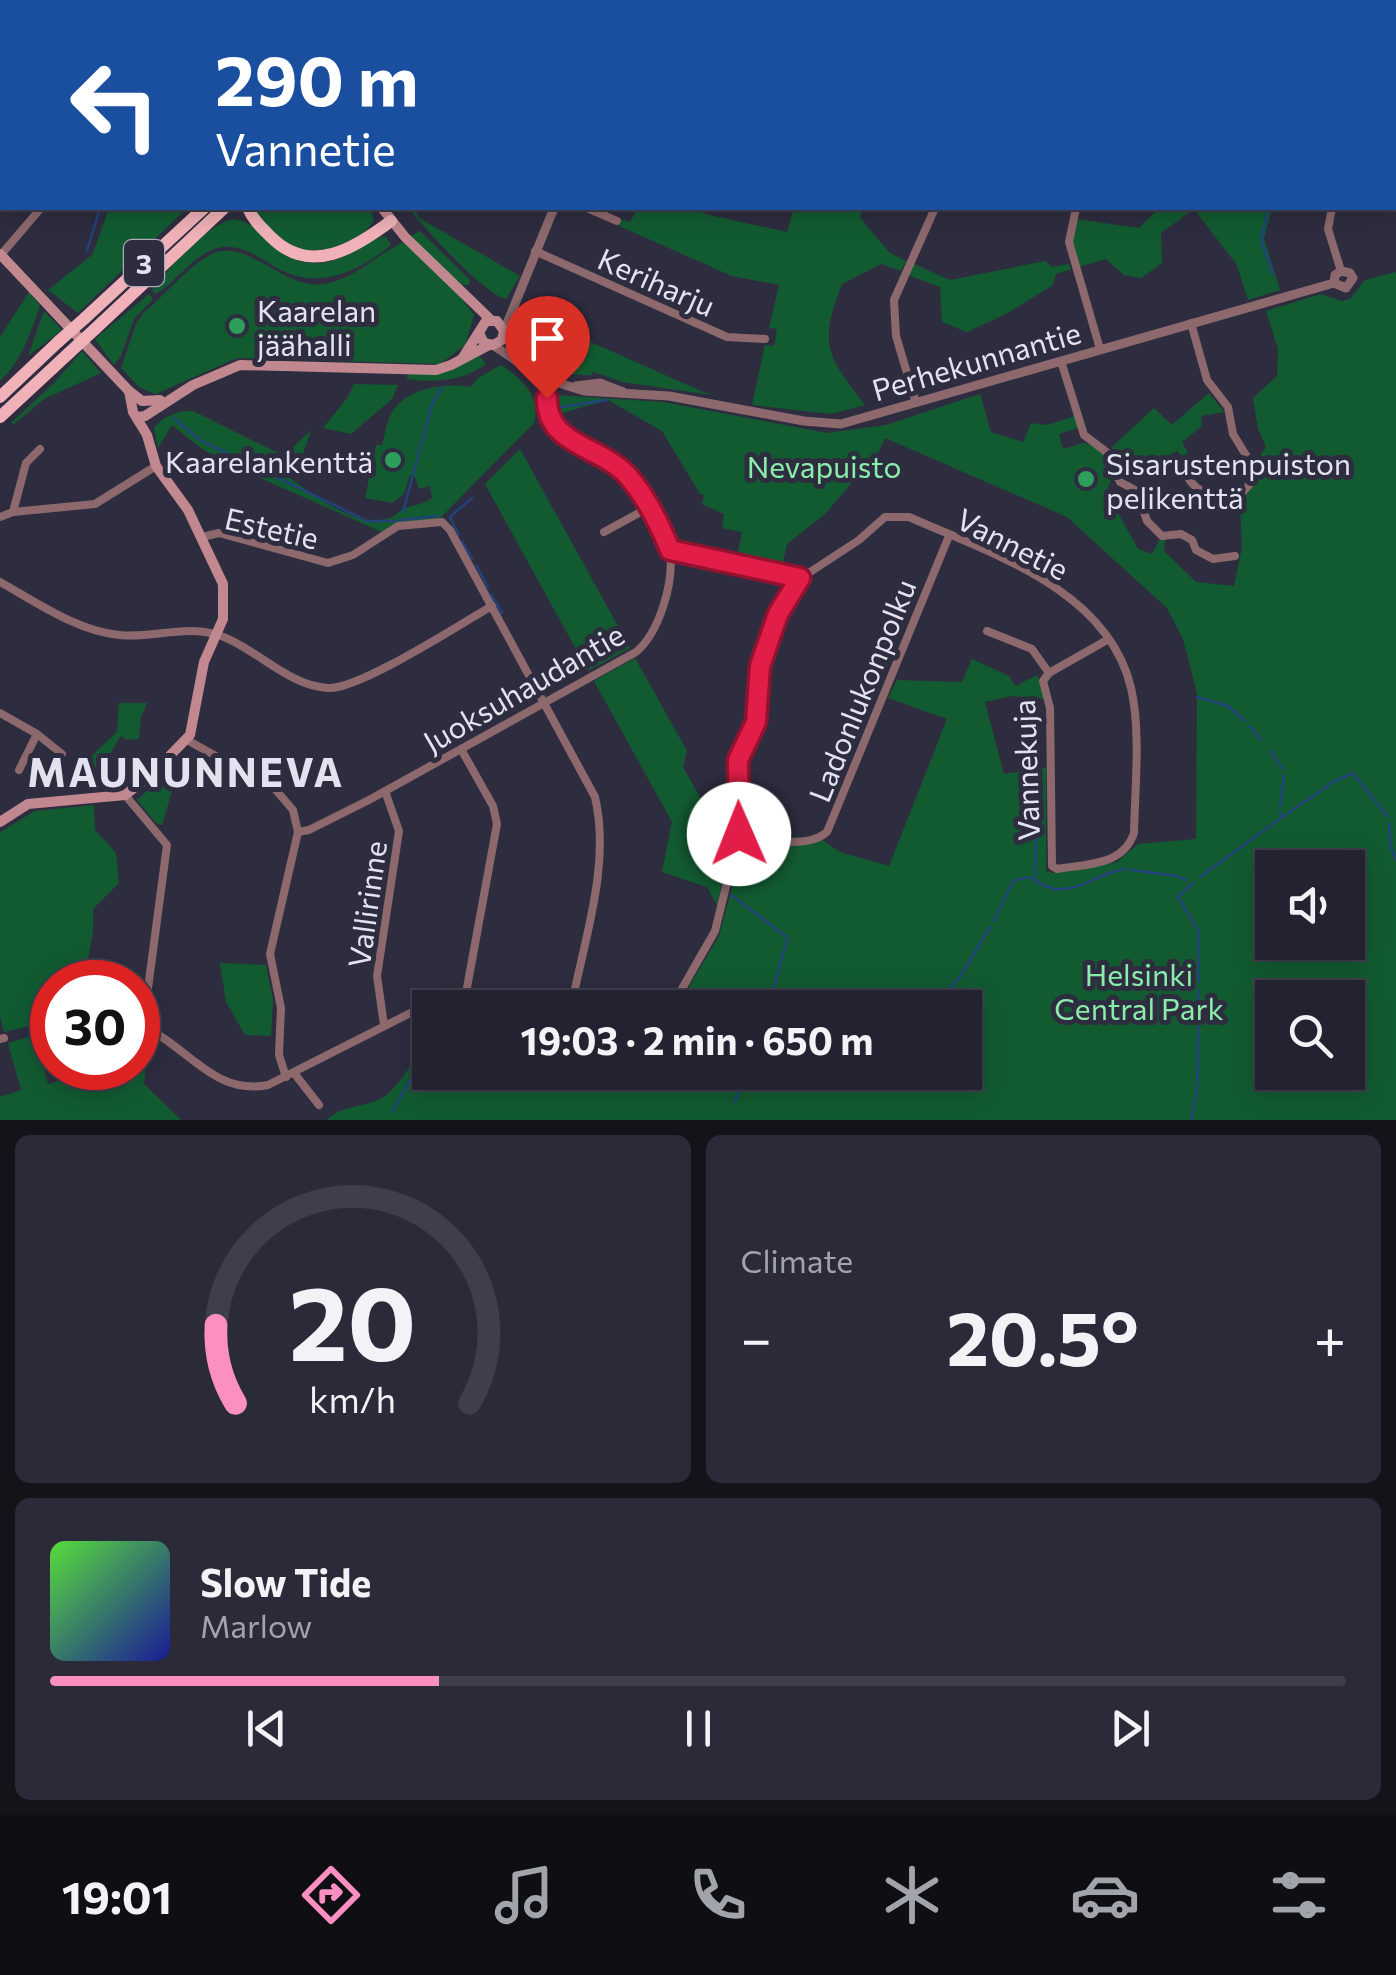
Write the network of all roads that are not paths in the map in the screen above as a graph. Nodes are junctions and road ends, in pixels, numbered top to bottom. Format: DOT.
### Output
graph roads {
  1 [pos="39,210"];
  2 [pos="202,210"];
  3 [pos="222,210"];
  4 [pos="384,210"];
  5 [pos="553,210"];
  6 [pos="592,210"];
  7 [pos="934,210"];
  8 [pos="1076,210"];
  9 [pos="1332,210"];
  10 [pos="250,213"];
  11 [pos="391,220"];
  12 [pos="617,221"];
  13 [pos="198,233"];
  14 [pos="535,251"];
  15 [pos="0,255"];
  16 [pos="1341,270"];
  17 [pos="1334,283"];
  18 [pos="470,301"];
  19 [pos="1191,323"];
  20 [pos="499,327"];
  21 [pos="480,330"];
  22 [pos="765,338"];
  23 [pos="491,345"];
  24 [pos="1100,349"];
  25 [pos="461,360"];
  26 [pos="518,361"];
  27 [pos="1062,361"];
  28 [pos="548,381"];
  29 [pos="0,397"];
  30 [pos="916,404"];
  31 [pos="142,409"];
  32 [pos="0,417"];
  33 [pos="40,449"];
  34 [pos="1183,465"];
  35 [pos="156,466"];
  36 [pos="648,508"];
  37 [pos="14,512"];
  38 [pos="0,516"];
  39 [pos="604,532"];
  40 [pos="949,536"];
  41 [pos="202,537"];
  42 [pos="670,550"];
  43 [pos="1236,556"];
  44 [pos="800,578"];
  45 [pos="0,582"];
  46 [pos="492,606"];
  47 [pos="986,631"];
  48 [pos="216,635"];
  49 [pos="1107,640"];
  50 [pos="1049,673"];
  51 [pos="544,702"];
  52 [pos="0,713"];
  53 [pos="37,734"];
  54 [pos="187,740"];
  55 [pos="462,749"];
  56 [pos="62,754"];
  57 [pos="19,770"];
  58 [pos="385,791"];
  59 [pos="125,795"];
  60 [pos="0,822"];
  61 [pos="298,832"];
  62 [pos="739,834"];
  63 [pos="1052,868"];
  64 [pos="150,960"];
  65 [pos="467,990"];
  66 [pos="575,990"];
  67 [pos="681,990"];
  68 [pos="412,1011"];
  69 [pos="384,1025"];
  70 [pos="160,1039"];
  71 [pos="290,1074"];
  72 [pos="319,1105"];
  1 -- 15 [label="street"];
  2 -- 29 [label="highway, 3, bridge"];
  3 -- 13 [label="highway, 3"];
  4 -- 11 [label="main road"];
  5 -- 14 [label="street"];
  6 -- 12 [label="street"];
  7 -- 30 [label="street"];
  8 -- 24 [label="street"];
  9 -- 16 [label="street"];
  10 -- 11 [label="highway"];
  10 -- 13 [label="highway"];
  11 -- 18 [label="main road"];
  13 -- 32 [label="highway, 3, bridge"];
  14 -- 20 [label="street"];
  14 -- 22 [label="street, Keriharju"];
  15 -- 31 [label="main road"];
  16 -- 17 [label="street"];
  16 -- 17 [label="street"];
  17 -- 19 [label="street, Perhekunnantie"];
  18 -- 20 [label="main road"];
  18 -- 21 [label="main road"];
  19 -- 24 [label="street, Perhekunnantie"];
  19 -- 34 [label="street"];
  20 -- 21 [label="main road"];
  20 -- 23 [label="main road"];
  20 -- 26 [label="street, Perhekunnantie"];
  21 -- 23 [label="main road"];
  21 -- 25 [label="main road"];
  23 -- 25 [label="main road"];
  23 -- 26 [label="street, Perhekunnantie"];
  24 -- 27 [label="street, Perhekunnantie"];
  25 -- 31 [label="main road"];
  26 -- 28 [label="street, Perhekunnantie"];
  27 -- 30 [label="street, Perhekunnantie"];
  27 -- 43 [label="street"];
  28 -- 30 [label="street, Perhekunnantie"];
  28 -- 36 [label="street"];
  31 -- 35 [label="main road"];
  33 -- 37 [label="street"];
  35 -- 37 [label="street"];
  35 -- 41 [label="main road"];
  36 -- 39 [label="street"];
  36 -- 42 [label="street"];
  37 -- 38 [label="street"];
  40 -- 44 [label="street, Vannetie"];
  40 -- 49 [label="street, Vannetie"];
  40 -- 62 [label="street, Ladonlukonpolku"];
  41 -- 46 [label="street, Estetie"];
  41 -- 48 [label="main road"];
  42 -- 44 [label="street"];
  42 -- 51 [label="street, Juoksuhaudantie"];
  44 -- 62 [label="street"];
  45 -- 48 [label="street"];
  46 -- 48 [label="street"];
  46 -- 51 [label="street"];
  47 -- 50 [label="street"];
  48 -- 54 [label="main road"];
  49 -- 50 [label="street"];
  49 -- 63 [label="street, Vannetie"];
  50 -- 63 [label="street, Vannekuja"];
  51 -- 55 [label="street, Juoksuhaudantie"];
  51 -- 66 [label="street"];
  52 -- 53 [label="street"];
  53 -- 56 [label="street"];
  53 -- 57 [label="street"];
  54 -- 59 [label="main road"];
  54 -- 61 [label="street"];
  55 -- 58 [label="street, Juoksuhaudantie"];
  55 -- 65 [label="street"];
  58 -- 61 [label="street, Juoksuhaudantie"];
  58 -- 69 [label="street, Vallirinne"];
  59 -- 60 [label="main road"];
  59 -- 64 [label="street"];
  61 -- 71 [label="street"];
  62 -- 67 [label="street"];
  68 -- 69 [label="street"];
  69 -- 71 [label="street"];
  70 -- 71 [label="street"];
  71 -- 72 [label="street"];
}
